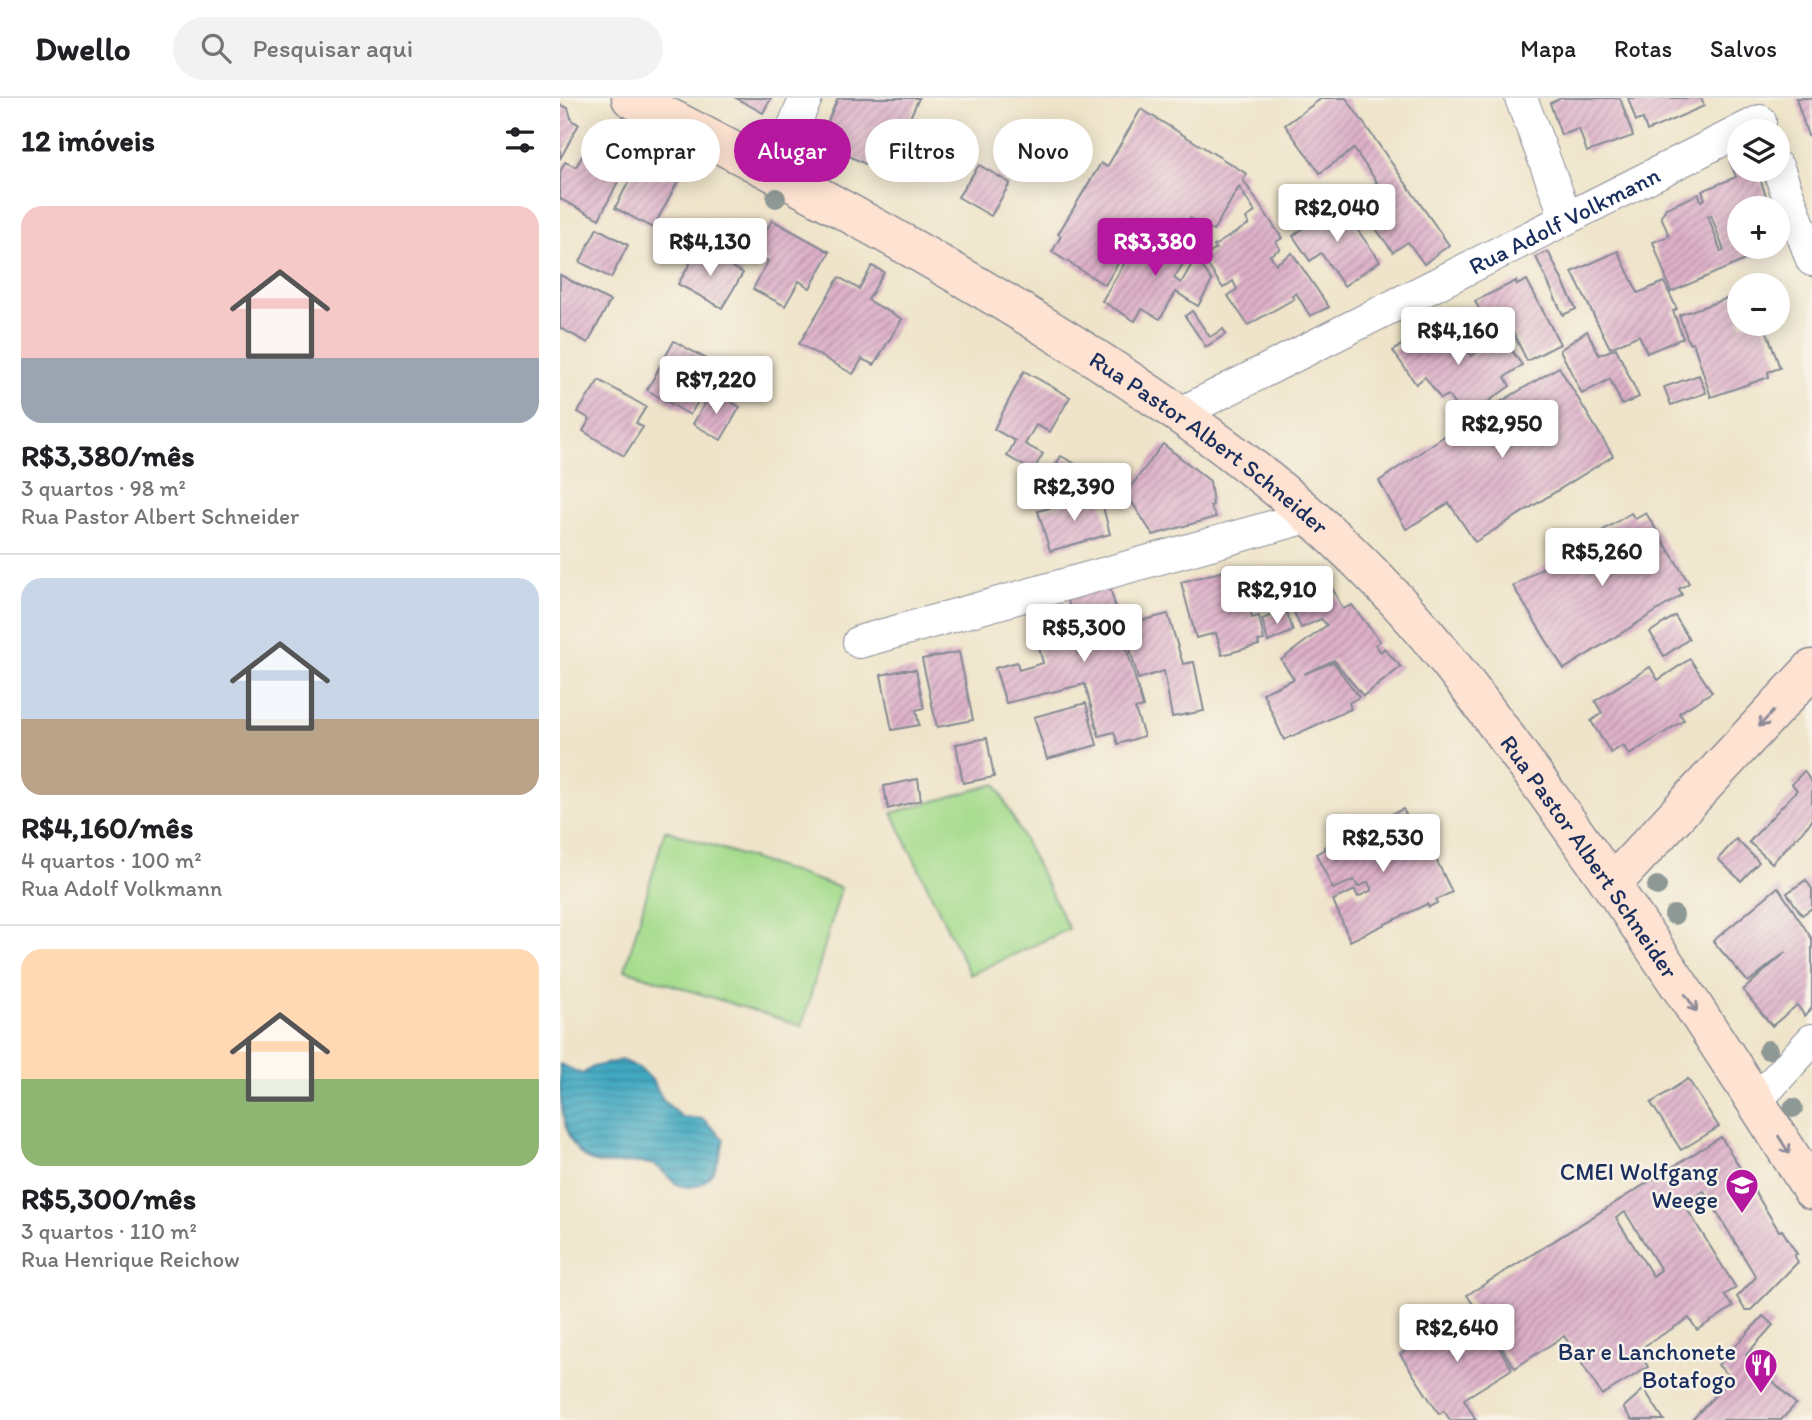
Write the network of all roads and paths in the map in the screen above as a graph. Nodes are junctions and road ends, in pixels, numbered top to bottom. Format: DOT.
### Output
graph roads {
  1 [pos="631,98"];
  2 [pos="806,98"];
  3 [pos="1521,98"];
  4 [pos="1759,117"];
  5 [pos="797,119"];
  6 [pos="734,151"];
  7 [pos="794,182"];
  8 [pos="1783,182"];
  9 [pos="1566,217"];
  10 [pos="1812,260"];
  11 [pos="1181,413"];
  12 [pos="1311,516"];
  13 [pos="859,642"];
  14 [pos="1812,669"];
  15 [pos="1612,884"];
  16 [pos="1812,1040"];
  17 [pos="1756,1101"];
  18 [pos="1812,1189"];
  1 -- 6 [label="main road, Rua Pastor Albert Schneider"];
  2 -- 5 [label="street"];
  3 -- 9 [label="street"];
  4 -- 9 [label="street, Rua Adolf Volkmann"];
  7 -- 11 [label="main road, Rua Pastor Albert Schneider"];
  8 -- 10 [label="street"];
  9 -- 11 [label="street, Rua Adolf Volkmann"];
  11 -- 12 [label="main road, Rua Pastor Albert Schneider"];
  12 -- 13 [label="street"];
  12 -- 15 [label="main road, Rua Pastor Albert Schneider"];
  14 -- 15 [label="main road, one-way"];
  15 -- 17 [label="main road, Rua Pastor Albert Schneider, one-way"];
  16 -- 17 [label="street"];
  17 -- 18 [label="main road, Rua Pastor Albert Schneider, one-way"];
}
